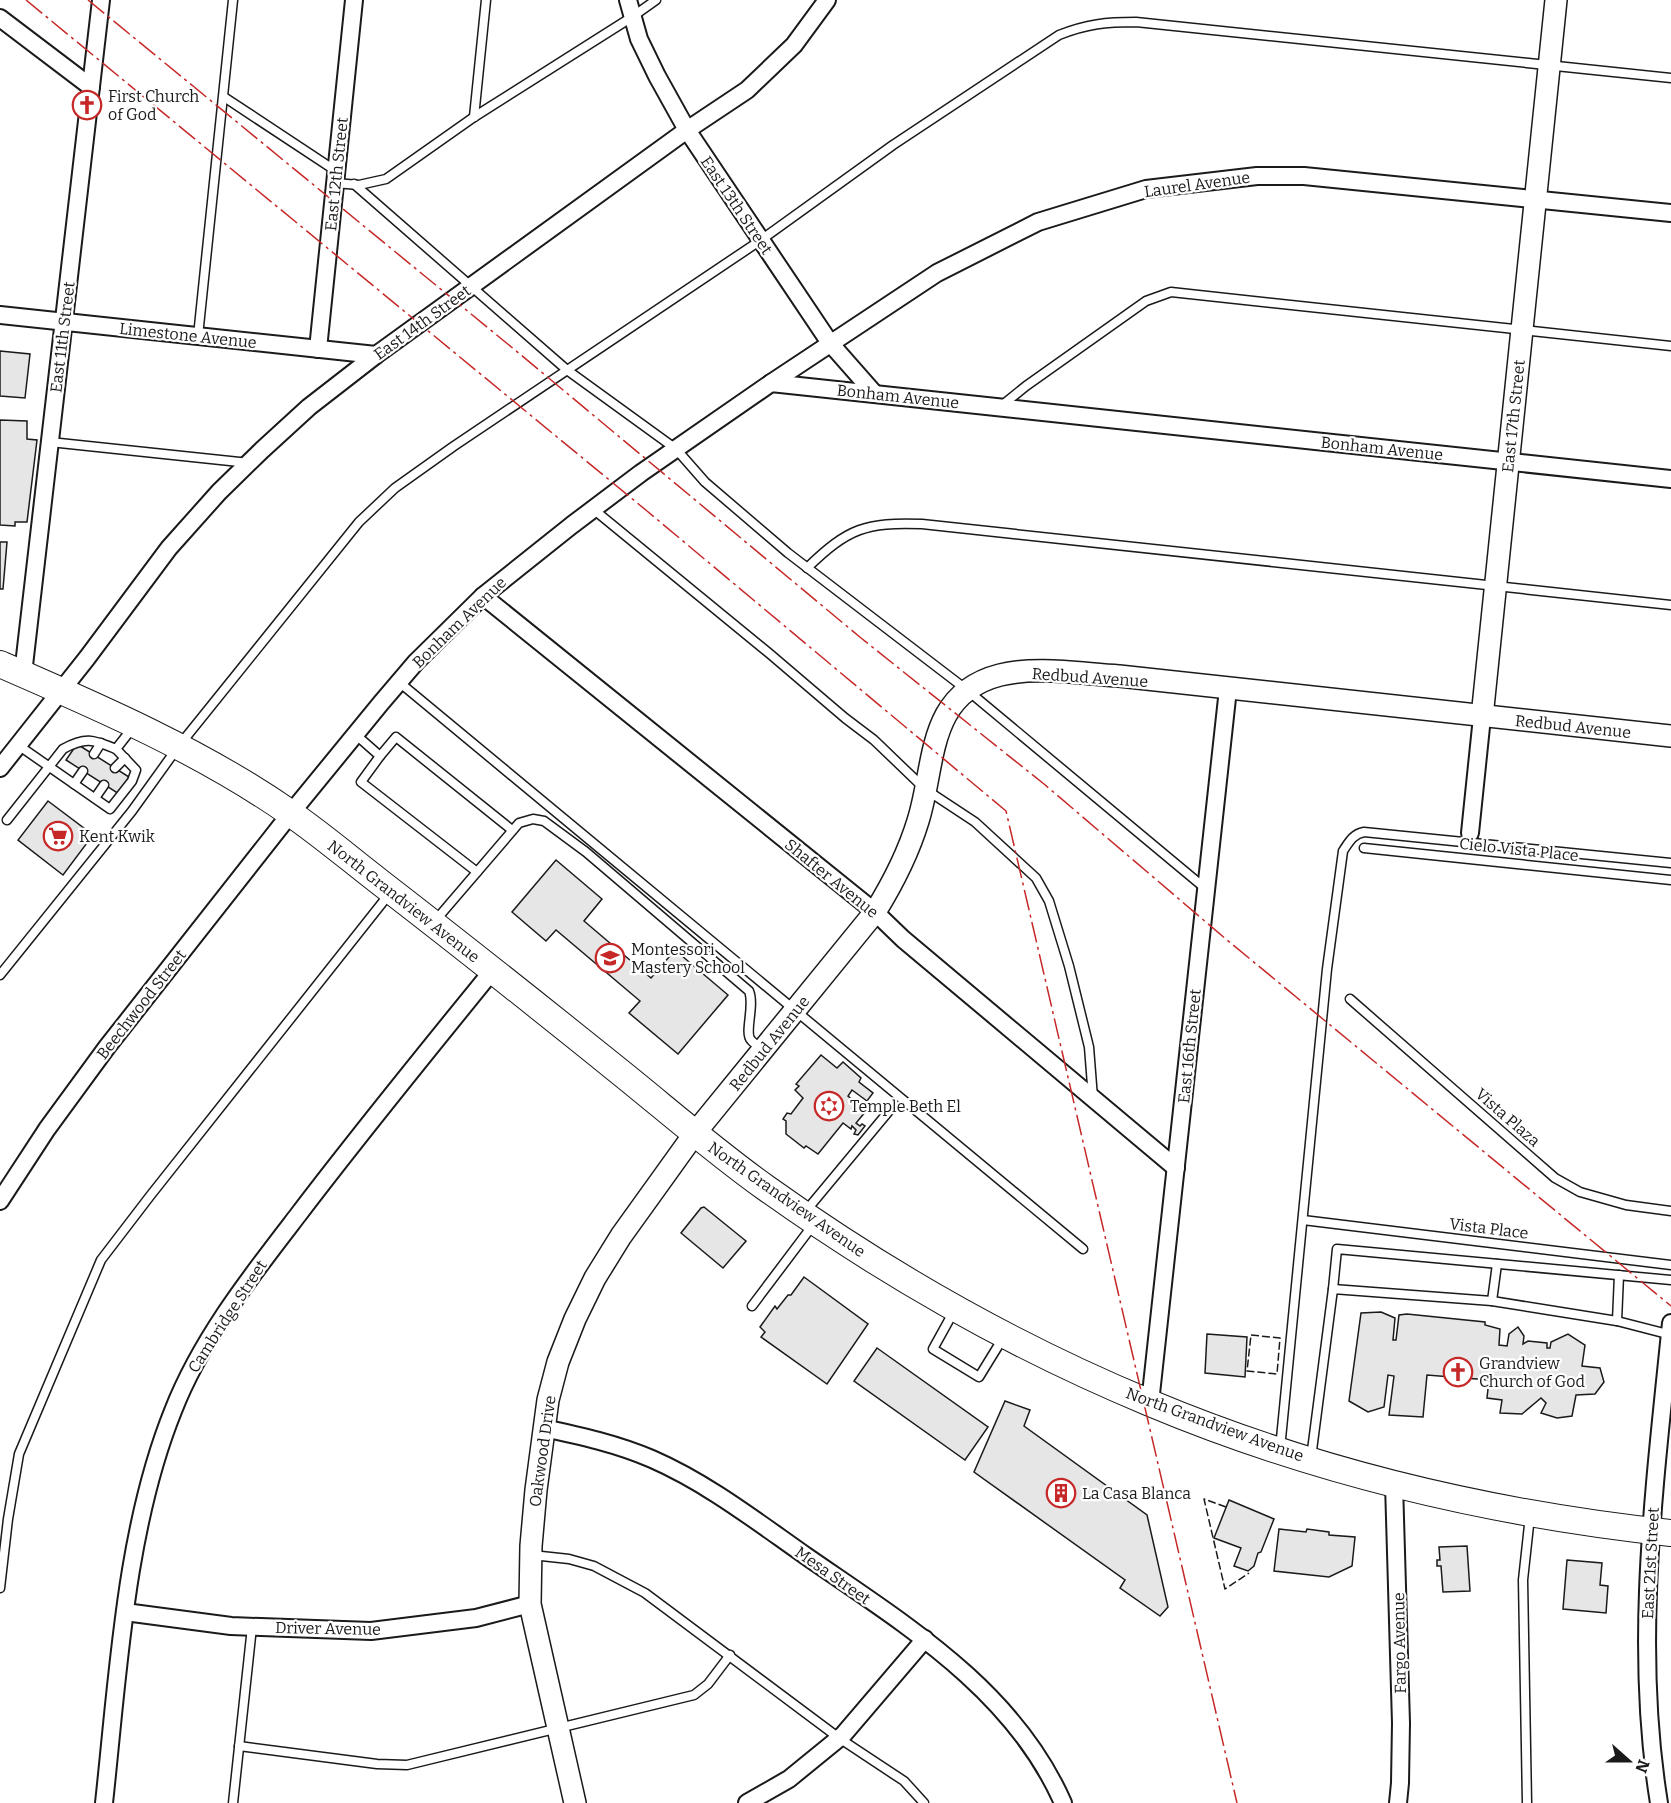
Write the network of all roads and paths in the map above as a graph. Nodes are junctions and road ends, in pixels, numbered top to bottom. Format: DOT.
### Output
graph roads {
  1 [pos="101,0"];
  2 [pos="233,0"];
  3 [pos="354,0"];
  4 [pos="486,0"];
  5 [pos="628,0"];
  6 [pos="656,0"];
  7 [pos="827,0"];
  8 [pos="1556,0"];
  9 [pos="632,17"];
  10 [pos="0,18"];
  11 [pos="1549,66"];
  12 [pos="1671,78"];
  13 [pos="91,87"];
  14 [pos="224,97"];
  15 [pos="474,117"];
  16 [pos="687,130"];
  17 [pos="336,177"];
  18 [pos="354,184"];
  19 [pos="1536,199"];
  20 [pos="1671,213"];
  21 [pos="761,240"];
  22 [pos="471,286"];
  23 [pos="0,315"];
  24 [pos="64,322"];
  25 [pos="1522,330"];
  26 [pos="198,336"];
  27 [pos="830,343"];
  28 [pos="1671,346"];
  29 [pos="318,349"];
  30 [pos="376,355"];
  31 [pos="567,370"];
  32 [pos="771,382"];
  33 [pos="874,393"];
  34 [pos="1000,407"];
  35 [pos="50,442"];
  36 [pos="676,449"];
  37 [pos="1509,462"];
  38 [pos="249,463"];
  39 [pos="1671,479"];
  40 [pos="593,509"];
  41 [pos="807,568"];
  42 [pos="1496,586"];
  43 [pos="483,596"];
  44 [pos="1671,605"];
  45 [pos="11,669"];
  46 [pos="399,682"];
  47 [pos="1228,689"];
  48 [pos="967,690"];
  49 [pos="61,691"];
  50 [pos="1482,717"];
  51 [pos="134,726"];
  52 [pos="355,734"];
  53 [pos="1671,736"];
  54 [pos="101,743"];
  55 [pos="18,745"];
  56 [pos="178,747"];
  57 [pos="116,749"];
  58 [pos="94,754"];
  59 [pos="380,756"];
  60 [pos="125,758"];
  61 [pos="50,767"];
  62 [pos="0,768"];
  63 [pos="115,768"];
  64 [pos="83,771"];
  65 [pos="74,784"];
  66 [pos="104,785"];
  67 [pos="925,789"];
  68 [pos="95,798"];
  69 [pos="291,813"];
  70 [pos="7,820"];
  71 [pos="512,830"];
  72 [pos="1470,833"];
  73 [pos="1364,848"];
  74 [pos="1671,863"];
  75 [pos="477,872"];
  76 [pos="1671,880"];
  77 [pos="1206,889"];
  78 [pos="391,891"];
  79 [pos="875,912"];
  80 [pos="433,922"];
  81 [pos="494,970"];
  82 [pos="0,975"];
  83 [pos="1350,999"];
  84 [pos="794,1011"];
  85 [pos="764,1049"];
  86 [pos="1093,1098"];
  87 [pos="890,1111"];
  88 [pos="695,1133"];
  89 [pos="1176,1168"];
  90 [pos="0,1202"];
  91 [pos="1671,1210"];
  92 [pos="809,1218"];
  93 [pos="1303,1220"];
  94 [pos="1083,1248"];
  95 [pos="1497,1264"];
  96 [pos="1671,1265"];
  97 [pos="1619,1275"];
  98 [pos="1671,1280"];
  99 [pos="1333,1289"];
  100 [pos="1492,1301"];
  101 [pos="752,1306"];
  102 [pos="956,1308"];
  103 [pos="1617,1321"];
  104 [pos="1671,1331"];
  105 [pos="1005,1334"];
  106 [pos="1668,1375"];
  107 [pos="1150,1403"];
  108 [pos="544,1428"];
  109 [pos="1280,1450"];
  110 [pos="1311,1460"];
  111 [pos="1395,1484"];
  112 [pos="1530,1513"];
  113 [pos="1661,1532"];
  114 [pos="531,1554"];
  115 [pos="0,1588"];
  116 [pos="530,1604"];
  117 [pos="125,1612"];
  118 [pos="252,1627"];
  119 [pos="925,1639"];
  120 [pos="730,1655"];
  121 [pos="558,1728"];
  122 [pos="839,1738"];
  123 [pos="239,1746"];
  124 [pos="104,1803"];
  125 [pos="233,1803"];
  126 [pos="575,1803"];
  127 [pos="747,1803"];
  128 [pos="924,1803"];
  129 [pos="1063,1803"];
  130 [pos="1398,1803"];
  131 [pos="1527,1803"];
  132 [pos="1659,1803"];
  1 -- 13 [label="street, East 11th Street"];
  2 -- 14 [label="lane"];
  3 -- 17 [label="street, East 12th Street"];
  4 -- 15 [label="lane"];
  5 -- 9 [label="street, East 13th Street"];
  6 -- 9 [label="lane"];
  7 -- 16 [label="street, East 14th Street"];
  8 -- 11 [label="street, East 17th Street"];
  9 -- 15 [label="lane"];
  9 -- 16 [label="street, East 13th Street"];
  10 -- 13 [label="street"];
  11 -- 12 [label="lane"];
  11 -- 19 [label="street, East 17th Street"];
  11 -- 21 [label="lane"];
  13 -- 24 [label="street, East 11th Street"];
  14 -- 17 [label="lane"];
  14 -- 26 [label="lane"];
  15 -- 18 [label="lane"];
  16 -- 21 [label="street, East 13th Street"];
  16 -- 22 [label="street, East 14th Street"];
  17 -- 18 [label="lane"];
  17 -- 29 [label="street, East 12th Street"];
  18 -- 22 [label="lane"];
  19 -- 20 [label="street, Laurel Avenue"];
  19 -- 25 [label="street, East 17th Street"];
  19 -- 27 [label="street, Laurel Avenue"];
  21 -- 27 [label="street, East 13th Street"];
  21 -- 31 [label="lane"];
  22 -- 30 [label="street, East 14th Street"];
  22 -- 31 [label="lane"];
  23 -- 24 [label="street, Limestone Avenue"];
  24 -- 26 [label="street, Limestone Avenue"];
  24 -- 35 [label="street, East 11th Street"];
  25 -- 28 [label="lane"];
  25 -- 34 [label="lane"];
  25 -- 37 [label="street, East 17th Street"];
  26 -- 29 [label="street, Limestone Avenue"];
  27 -- 32 [label="street, Laurel Avenue"];
  27 -- 33 [label="street, East 13th Street"];
  29 -- 30 [label="street, Limestone Avenue"];
  30 -- 38 [label="street, East 14th Street"];
  31 -- 36 [label="lane"];
  31 -- 56 [label="lane"];
  32 -- 33 [label="street, Bonham Avenue"];
  32 -- 36 [label="street, Bonham Avenue"];
  33 -- 34 [label="street, Bonham Avenue"];
  34 -- 37 [label="street, Bonham Avenue"];
  35 -- 38 [label="lane"];
  35 -- 45 [label="street, East 11th Street"];
  36 -- 40 [label="street, Bonham Avenue"];
  36 -- 41 [label="lane"];
  37 -- 39 [label="street, Bonham Avenue"];
  37 -- 42 [label="street, East 17th Street"];
  38 -- 49 [label="street, East 14th Street"];
  40 -- 43 [label="street, Bonham Avenue"];
  40 -- 67 [label="lane"];
  41 -- 42 [label="lane"];
  41 -- 48 [label="lane"];
  42 -- 44 [label="lane"];
  42 -- 50 [label="street, East 17th Street"];
  43 -- 46 [label="street, Bonham Avenue"];
  43 -- 79 [label="street, Shafter Avenue"];
  45 -- 49 [label="main road, North Grandview Avenue"];
  46 -- 52 [label="street, Bonham Avenue"];
  46 -- 84 [label="lane"];
  47 -- 48 [label="street, Redbud Avenue"];
  47 -- 50 [label="street, Redbud Avenue"];
  47 -- 77 [label="street, East 16th Street"];
  48 -- 67 [label="street, Redbud Avenue"];
  48 -- 77 [label="lane"];
  49 -- 51 [label="main road, North Grandview Avenue"];
  49 -- 55 [label="street"];
  50 -- 53 [label="street, Redbud Avenue"];
  50 -- 72 [label="street, East 17th Street"];
  51 -- 56 [label="main road, North Grandview Avenue"];
  51 -- 57 [label="lane"];
  52 -- 59 [label="lane"];
  52 -- 69 [label="street, Bonham Avenue"];
  54 -- 57 [label="lane"];
  54 -- 58 [label="lane"];
  54 -- 61 [label="lane"];
  55 -- 61 [label="lane"];
  55 -- 62 [label="street"];
  56 -- 69 [label="main road, North Grandview Avenue"];
  56 -- 82 [label="lane"];
  57 -- 60 [label="lane"];
  59 -- 71 [label="lane"];
  59 -- 75 [label="lane"];
  60 -- 63 [label="lane"];
  60 -- 68 [label="lane"];
  61 -- 65 [label="lane"];
  61 -- 70 [label="lane"];
  64 -- 65 [label="lane"];
  65 -- 68 [label="lane"];
  66 -- 68 [label="lane"];
  67 -- 79 [label="street, Redbud Avenue"];
  67 -- 86 [label="lane"];
  69 -- 78 [label="main road, North Grandview Avenue"];
  69 -- 90 [label="street, Beechwood Street"];
  71 -- 75 [label="lane"];
  71 -- 85 [label="lane"];
  73 -- 76 [label="lane, Cielo Vista Place"];
  74 -- 93 [label="lane"];
  75 -- 80 [label="lane"];
  77 -- 89 [label="street, East 16th Street"];
  78 -- 80 [label="main road, North Grandview Avenue"];
  78 -- 115 [label="lane"];
  79 -- 84 [label="street, Redbud Avenue"];
  79 -- 86 [label="street, Shafter Avenue"];
  80 -- 81 [label="main road, North Grandview Avenue"];
  81 -- 88 [label="main road, North Grandview Avenue"];
  81 -- 117 [label="street, Cambridge Street"];
  83 -- 91 [label="lane, Vista Plaza"];
  84 -- 85 [label="street, Redbud Avenue"];
  84 -- 94 [label="lane"];
  85 -- 88 [label="street, Redbud Avenue"];
  86 -- 89 [label="street, Shafter Avenue"];
  87 -- 92 [label="lane"];
  88 -- 92 [label="main road, North Grandview Avenue"];
  88 -- 108 [label="street, Oakwood Drive"];
  89 -- 107 [label="street, East 16th Street"];
  92 -- 101 [label="lane"];
  92 -- 102 [label="main road, North Grandview Avenue"];
  93 -- 96 [label="lane, Vista Place"];
  93 -- 109 [label="lane"];
  95 -- 97 [label="lane"];
  95 -- 99 [label="lane"];
  95 -- 100 [label="lane"];
  97 -- 98 [label="lane"];
  97 -- 103 [label="lane"];
  99 -- 100 [label="lane"];
  99 -- 110 [label="lane"];
  100 -- 103 [label="lane"];
  102 -- 105 [label="main road, North Grandview Avenue"];
  102 -- 105 [label="lane"];
  103 -- 104 [label="lane"];
  104 -- 106 [label="street, East 21st Street"];
  105 -- 107 [label="main road, North Grandview Avenue"];
  106 -- 113 [label="street, East 21st Street"];
  107 -- 109 [label="main road, North Grandview Avenue"];
  108 -- 114 [label="street, Oakwood Drive"];
  108 -- 119 [label="street, Mesa Street"];
  109 -- 110 [label="main road, North Grandview Avenue"];
  110 -- 111 [label="main road, North Grandview Avenue"];
  111 -- 112 [label="main road, North Grandview Avenue"];
  111 -- 130 [label="street, Fargo Avenue"];
  112 -- 113 [label="main road, North Grandview Avenue"];
  112 -- 131 [label="lane"];
  113 -- 132 [label="street, East 21st Street"];
  114 -- 116 [label="street, Oakwood Drive"];
  114 -- 120 [label="lane"];
  116 -- 118 [label="street, Driver Avenue"];
  116 -- 121 [label="street, Oakwood Drive"];
  117 -- 118 [label="street, Driver Avenue"];
  117 -- 124 [label="street, Cambridge Street"];
  118 -- 123 [label="lane"];
  119 -- 122 [label="street"];
  119 -- 129 [label="street, Mesa Street"];
  120 -- 121 [label="lane"];
  120 -- 122 [label="lane"];
  121 -- 123 [label="lane"];
  121 -- 126 [label="street, Oakwood Drive"];
  122 -- 127 [label="street"];
  122 -- 128 [label="lane"];
  123 -- 125 [label="lane"];
}
